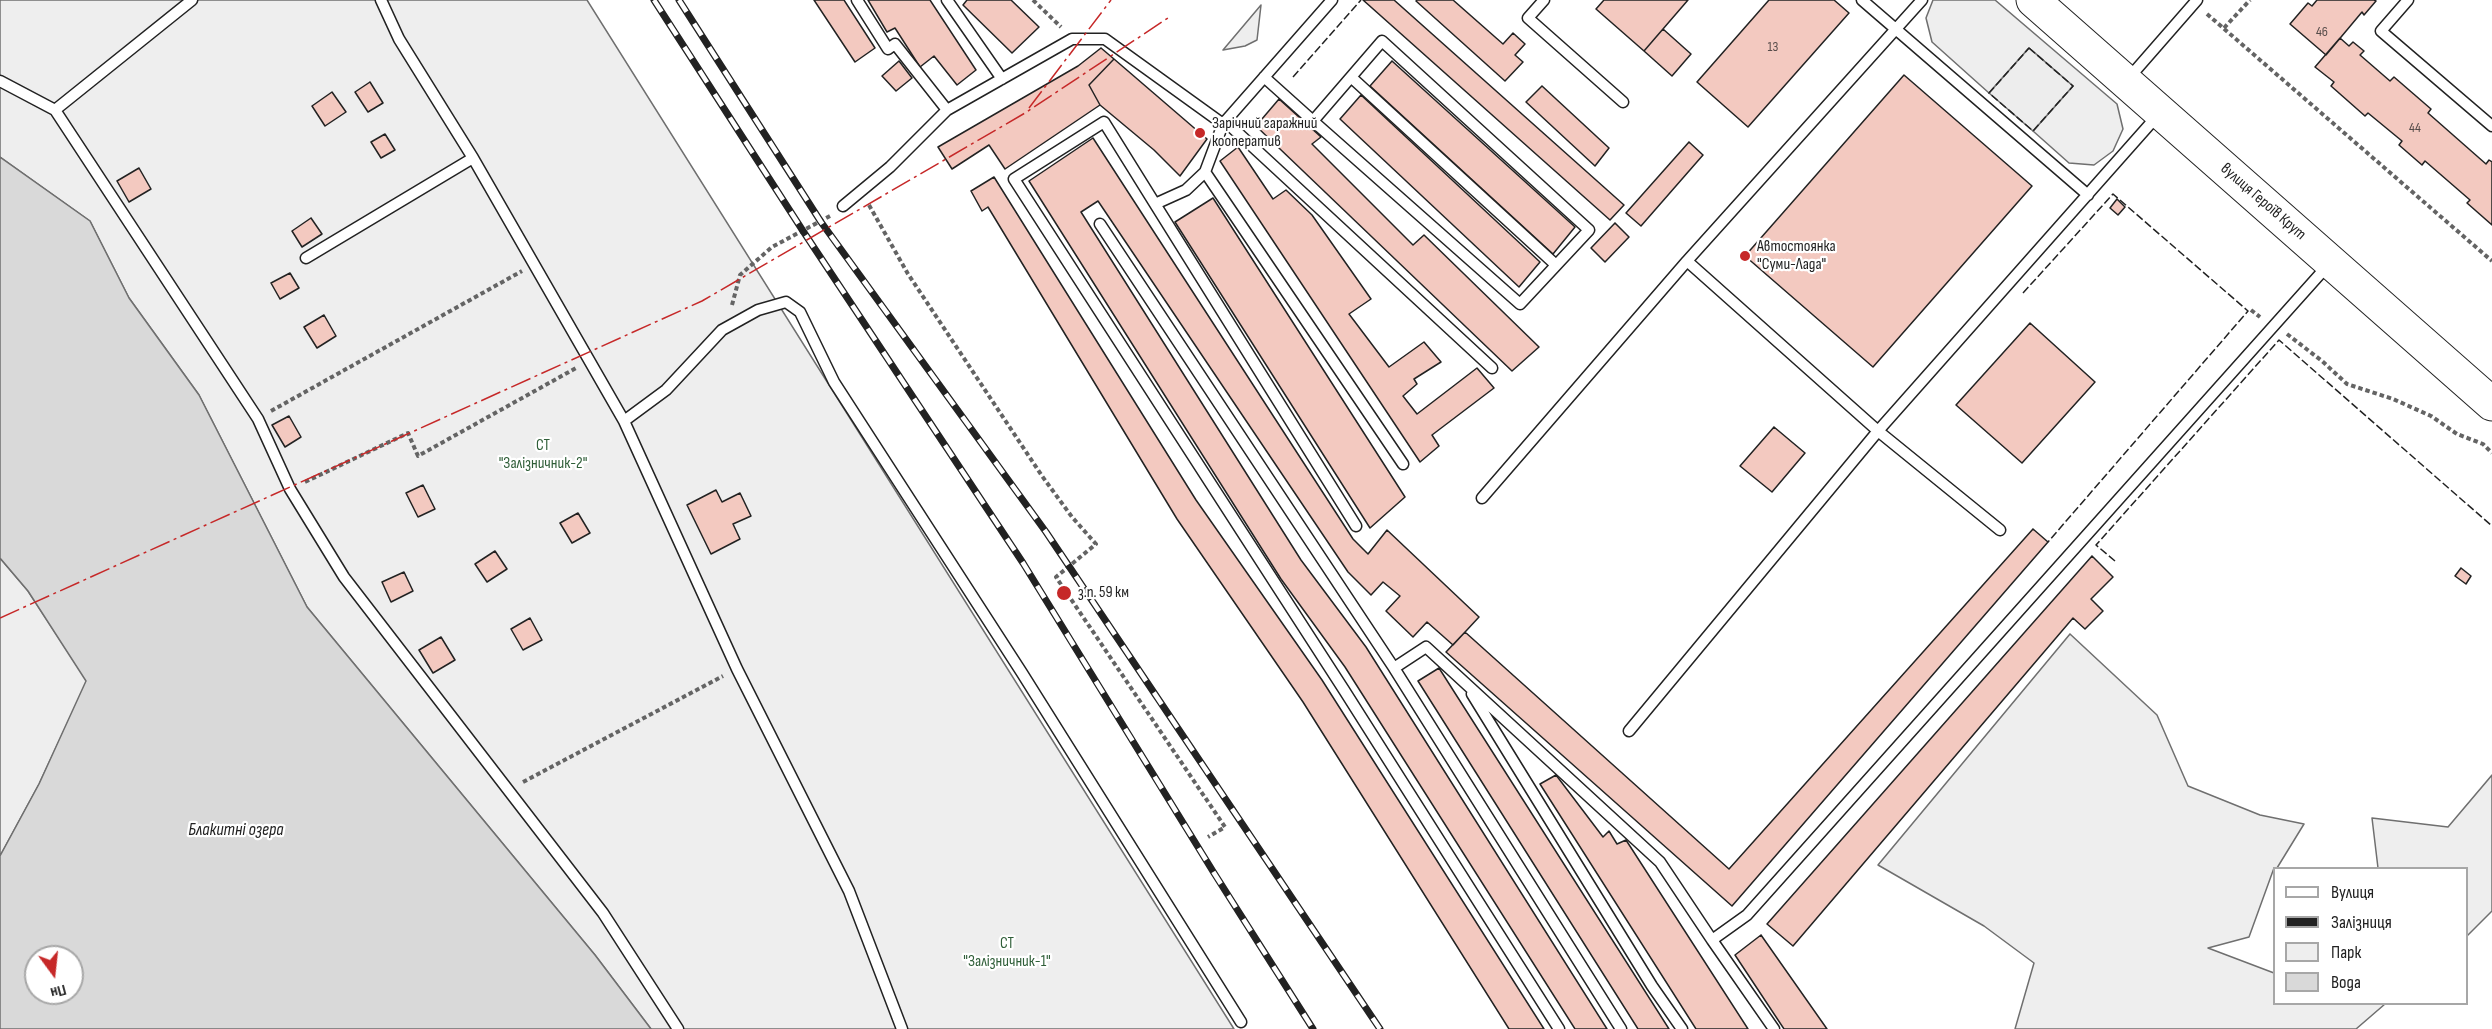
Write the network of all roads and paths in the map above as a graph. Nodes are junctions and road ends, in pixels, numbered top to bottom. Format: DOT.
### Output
graph roads {
  1 [pos="192,0"];
  2 [pos="381,0"];
  3 [pos="856,0"];
  4 [pos="947,0"];
  5 [pos="1033,0"];
  6 [pos="1332,0"];
  7 [pos="1544,0"];
  8 [pos="1862,0"];
  9 [pos="1922,0"];
  10 [pos="2033,0"];
  11 [pos="2250,0"];
  12 [pos="2408,0"];
  13 [pos="2195,1"];
  14 [pos="2224,28"];
  15 [pos="1895,29"];
  16 [pos="1072,39"];
  17 [pos="1264,77"];
  18 [pos="1350,77"];
  19 [pos="1002,79"];
  20 [pos="0,81"];
  21 [pos="2126,81"];
  22 [pos="1623,102"];
  23 [pos="55,110"];
  24 [pos="947,110"];
  25 [pos="2161,112"];
  26 [pos="1313,121"];
  27 [pos="1224,122"];
  28 [pos="2492,126"];
  29 [pos="473,158"];
  30 [pos="1205,172"];
  31 [pos="860,192"];
  32 [pos="2088,195"];
  33 [pos="1155,204"];
  34 [pos="843,206"];
  35 [pos="821,222"];
  36 [pos="1100,224"];
  37 [pos="306,258"];
  38 [pos="1687,261"];
  39 [pos="2331,261"];
  40 [pos="2492,261"];
  41 [pos="534,264"];
  42 [pos="1556,265"];
  43 [pos="2251,310"];
  44 [pos="2274,326"];
  45 [pos="722,330"];
  46 [pos="590,360"];
  47 [pos="1492,368"];
  48 [pos="2492,404"];
  49 [pos="258,418"];
  50 [pos="624,421"];
  51 [pos="1878,432"];
  52 [pos="2492,453"];
  53 [pos="1402,464"];
  54 [pos="290,489"];
  55 [pos="1482,498"];
  56 [pos="1356,526"];
  57 [pos="2000,530"];
  58 [pos="1394,668"];
  59 [pos="737,669"];
  60 [pos="1465,682"];
  61 [pos="1629,730"];
  62 [pos="510,789"];
  63 [pos="1208,837"];
  64 [pos="1712,940"];
  65 [pos="1241,1022"];
  66 [pos="678,1029"];
  67 [pos="902,1029"];
  68 [pos="1559,1029"];
  69 [pos="1621,1029"];
  70 [pos="1682,1029"];
  71 [pos="1774,1029"];
  1 -- 23 [label="lane"];
  2 -- 29 [label="lane"];
  3 -- 24 [label="lane"];
  4 -- 19 [label="lane"];
  5 -- 16 [label="path"];
  6 -- 17 [label="lane"];
  7 -- 22 [label="lane"];
  8 -- 15 [label="lane"];
  9 -- 15 [label="lane"];
  10 -- 21 [label="main road, вулиця Героїв Крут"];
  11 -- 14 [label="path"];
  12 -- 28 [label="lane"];
  13 -- 14 [label="path"];
  13 -- 21 [label="lane"];
  14 -- 40 [label="path"];
  15 -- 32 [label="lane"];
  15 -- 38 [label="lane"];
  16 -- 19 [label="lane"];
  16 -- 27 [label="lane"];
  17 -- 26 [label="lane"];
  17 -- 27 [label="lane"];
  18 -- 26 [label="lane"];
  18 -- 42 [label="lane"];
  18 -- 42 [label="lane"];
  19 -- 24 [label="lane"];
  20 -- 23 [label="lane"];
  21 -- 25 [label="main road, вулиця Героїв Крут"];
  23 -- 49 [label="lane"];
  24 -- 31 [label="lane"];
  25 -- 32 [label="lane"];
  25 -- 39 [label="main road, вулиця Героїв Крут"];
  26 -- 42 [label="lane"];
  27 -- 30 [label="lane"];
  27 -- 47 [label="lane"];
  29 -- 37 [label="lane"];
  29 -- 41 [label="lane"];
  30 -- 33 [label="lane"];
  30 -- 53 [label="lane"];
  31 -- 34 [label="lane"];
  31 -- 63 [label="path"];
  32 -- 51 [label="lane"];
  33 -- 56 [label="lane"];
  33 -- 68 [label="lane"];
  35 -- 45 [label="path"];
  36 -- 58 [label="lane"];
  38 -- 51 [label="lane"];
  38 -- 55 [label="lane"];
  39 -- 44 [label="lane"];
  39 -- 48 [label="main road, вулиця Героїв Крут"];
  41 -- 46 [label="lane"];
  41 -- 49 [label="path"];
  43 -- 44 [label="path"];
  44 -- 52 [label="path"];
  44 -- 64 [label="lane"];
  45 -- 50 [label="lane"];
  45 -- 65 [label="lane"];
  46 -- 50 [label="lane"];
  46 -- 54 [label="path"];
  49 -- 54 [label="lane"];
  50 -- 59 [label="lane"];
  51 -- 57 [label="lane"];
  51 -- 61 [label="lane"];
  54 -- 62 [label="lane"];
  58 -- 60 [label="lane"];
  58 -- 69 [label="lane"];
  59 -- 62 [label="path"];
  59 -- 67 [label="lane"];
  60 -- 64 [label="lane"];
  60 -- 70 [label="lane"];
  62 -- 66 [label="lane"];
  64 -- 71 [label="lane"];
}
